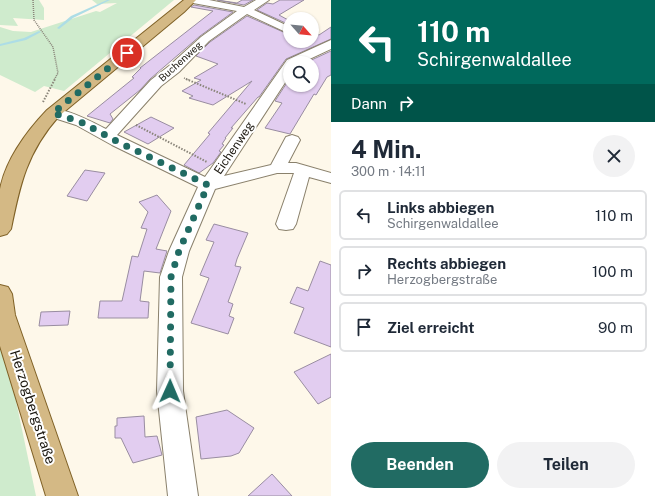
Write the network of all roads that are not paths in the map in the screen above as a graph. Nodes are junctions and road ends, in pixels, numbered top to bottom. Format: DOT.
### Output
graph roads {
  1 [pos="190,0"];
  2 [pos="193,0"];
  3 [pos="264,0"];
  4 [pos="246,10"];
  5 [pos="283,28"];
  6 [pos="328,47"];
  7 [pos="308,56"];
  8 [pos="283,76"];
  9 [pos="53,113"];
  10 [pos="108,136"];
  11 [pos="292,140"];
  12 [pos="277,168"];
  13 [pos="303,170"];
  14 [pos="214,177"];
  15 [pos="331,178"];
  16 [pos="286,224"];
  17 [pos="0,229"];
  18 [pos="0,294"];
  19 [pos="62,496"];
  20 [pos="183,496"];
  1 -- 9 [label="main road"];
  2 -- 4 [label="street"];
  3 -- 4 [label="street, Buchenweg"];
  4 -- 5 [label="street"];
  4 -- 10 [label="street, Buchenweg"];
  6 -- 7 [label="street, Eichenweg"];
  8 -- 14 [label="street, Eichenweg"];
  9 -- 10 [label="street"];
  9 -- 17 [label="main road"];
  10 -- 14 [label="street"];
  11 -- 12 [label="street"];
  12 -- 13 [label="street"];
  12 -- 14 [label="street"];
  13 -- 15 [label="street"];
  13 -- 16 [label="street"];
  14 -- 20 [label="street, Eichenweg"];
  18 -- 19 [label="main road, Herzogbergstraße"];
}
